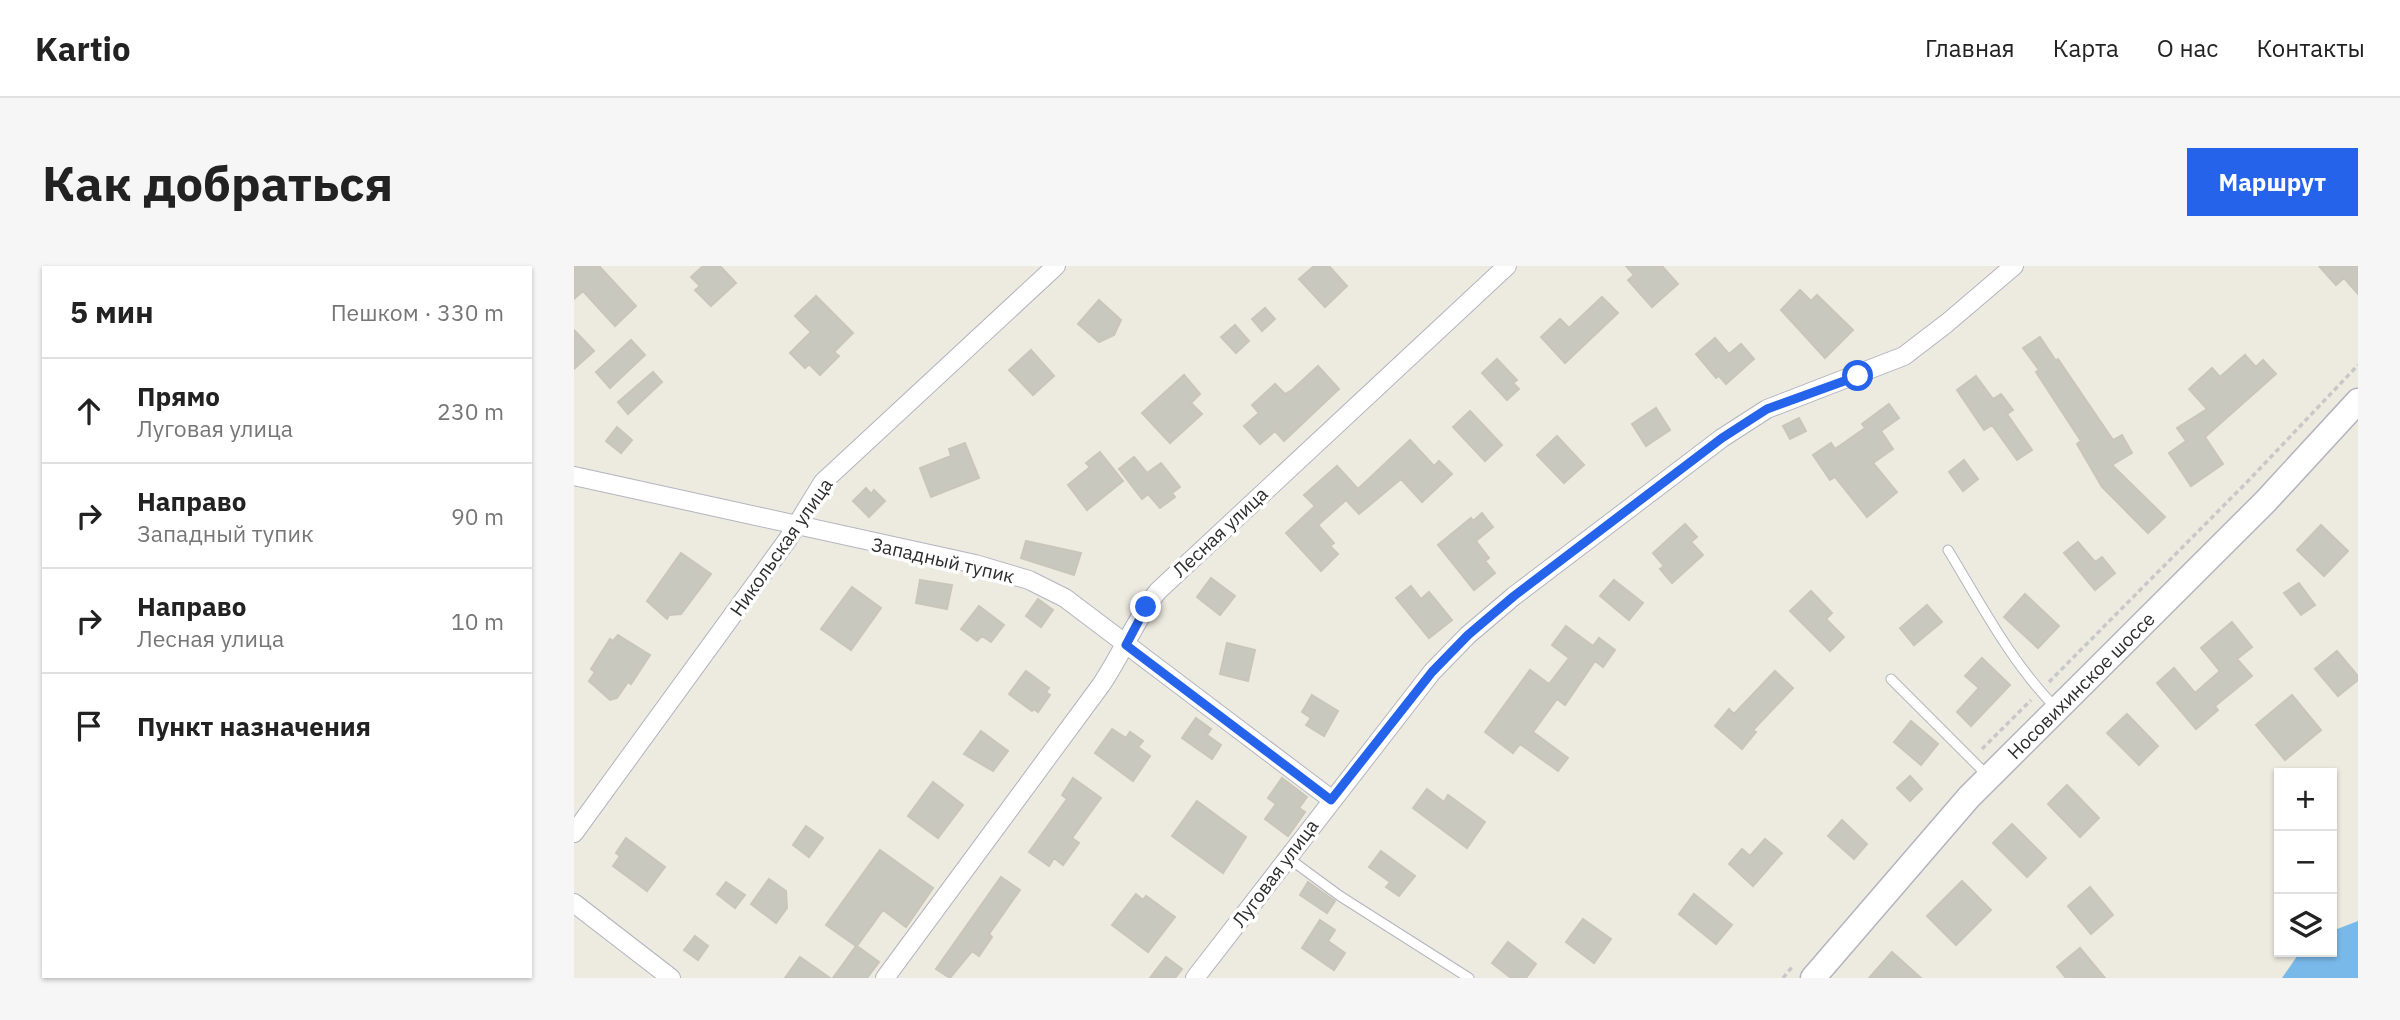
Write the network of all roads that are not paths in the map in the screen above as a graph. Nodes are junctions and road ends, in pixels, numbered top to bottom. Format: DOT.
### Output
graph roads {
  1 [pos="1056,266"];
  2 [pos="1507,266"];
  3 [pos="2014,266"];
  4 [pos="2358,401"];
  5 [pos="574,476"];
  6 [pos="795,527"];
  7 [pos="1948,550"];
  8 [pos="1126,645"];
  9 [pos="1891,679"];
  10 [pos="2056,708"];
  11 [pos="1990,777"];
  12 [pos="1331,800"];
  13 [pos="574,833"];
  14 [pos="1287,857"];
  15 [pos="574,903"];
  16 [pos="671,978"];
  17 [pos="885,978"];
  18 [pos="1195,978"];
  19 [pos="1469,978"];
  20 [pos="1813,978"];
  1 -- 6 [label="street, Никольская улица"];
  2 -- 8 [label="street, Лесная улица"];
  3 -- 12 [label="street, Луговая улица"];
  4 -- 10 [label="main road, Носовихинское шоссе"];
  5 -- 6 [label="street, Западный тупик"];
  6 -- 8 [label="street, Западный тупик"];
  6 -- 13 [label="street, Никольская улица"];
  7 -- 10 [label="lane"];
  8 -- 12 [label="street, Западный тупик"];
  8 -- 17 [label="street, Лесная улица"];
  9 -- 11 [label="lane"];
  10 -- 11 [label="main road, Носовихинское шоссе"];
  11 -- 20 [label="main road, Носовихинское шоссе"];
  12 -- 14 [label="street, Луговая улица"];
  14 -- 18 [label="street, Луговая улица"];
  14 -- 19 [label="lane"];
  15 -- 16 [label="street"];
}
